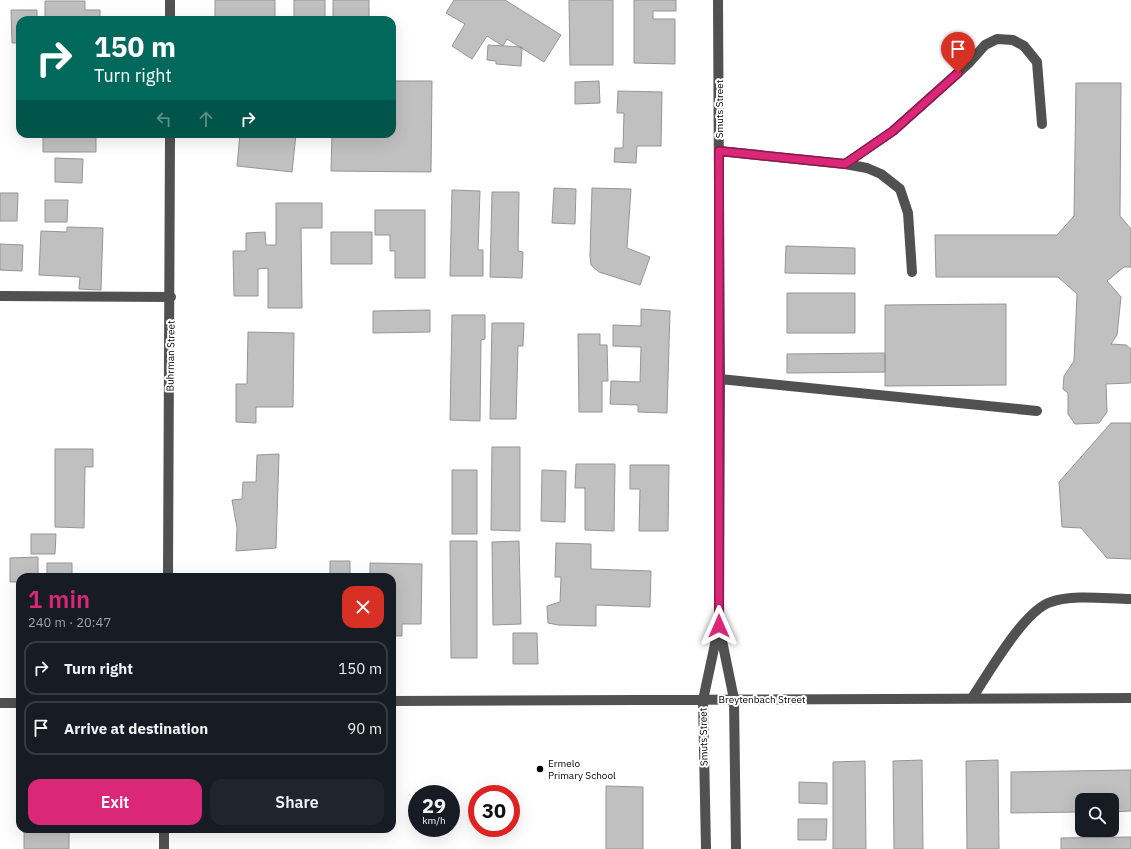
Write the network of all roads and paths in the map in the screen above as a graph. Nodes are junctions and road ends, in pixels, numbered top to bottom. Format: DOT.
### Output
graph roads {
  1 [pos="170,0"];
  2 [pos="718,0"];
  3 [pos="170,16"];
  4 [pos="1042,124"];
  5 [pos="170,138"];
  6 [pos="719,151"];
  7 [pos="845,164"];
  8 [pos="912,272"];
  9 [pos="0,296"];
  10 [pos="171,297"];
  11 [pos="720,379"];
  12 [pos="1037,411"];
  13 [pos="168,573"];
  14 [pos="1131,599"];
  15 [pos="719,626"];
  16 [pos="972,698"];
  17 [pos="1131,698"];
  18 [pos="734,699"];
  19 [pos="703,700"];
  20 [pos="396,701"];
  21 [pos="0,703"];
  22 [pos="16,703"];
  23 [pos="164,833"];
  24 [pos="164,849"];
  25 [pos="706,849"];
  26 [pos="736,849"];
  1 -- 3 [label="street"];
  2 -- 6 [label="street, Smuts Street"];
  4 -- 7 [label="street"];
  5 -- 10 [label="street, Buhrman Street"];
  6 -- 7 [label="street"];
  6 -- 11 [label="street, Smuts Street"];
  7 -- 8 [label="street"];
  9 -- 10 [label="street"];
  10 -- 13 [label="street, Buhrman Street"];
  11 -- 12 [label="street"];
  11 -- 15 [label="street, Smuts Street"];
  14 -- 16 [label="street"];
  15 -- 18 [label="street, Smuts Street"];
  15 -- 19 [label="street, Smuts Street"];
  16 -- 17 [label="street, Breytenbach Street"];
  16 -- 18 [label="street, Breytenbach Street"];
  18 -- 19 [label="street, Breytenbach Street"];
  18 -- 26 [label="street, Smuts Street"];
  19 -- 20 [label="street, Breytenbach Street"];
  19 -- 25 [label="street, Smuts Street"];
  21 -- 22 [label="street"];
  23 -- 24 [label="street"];
}
